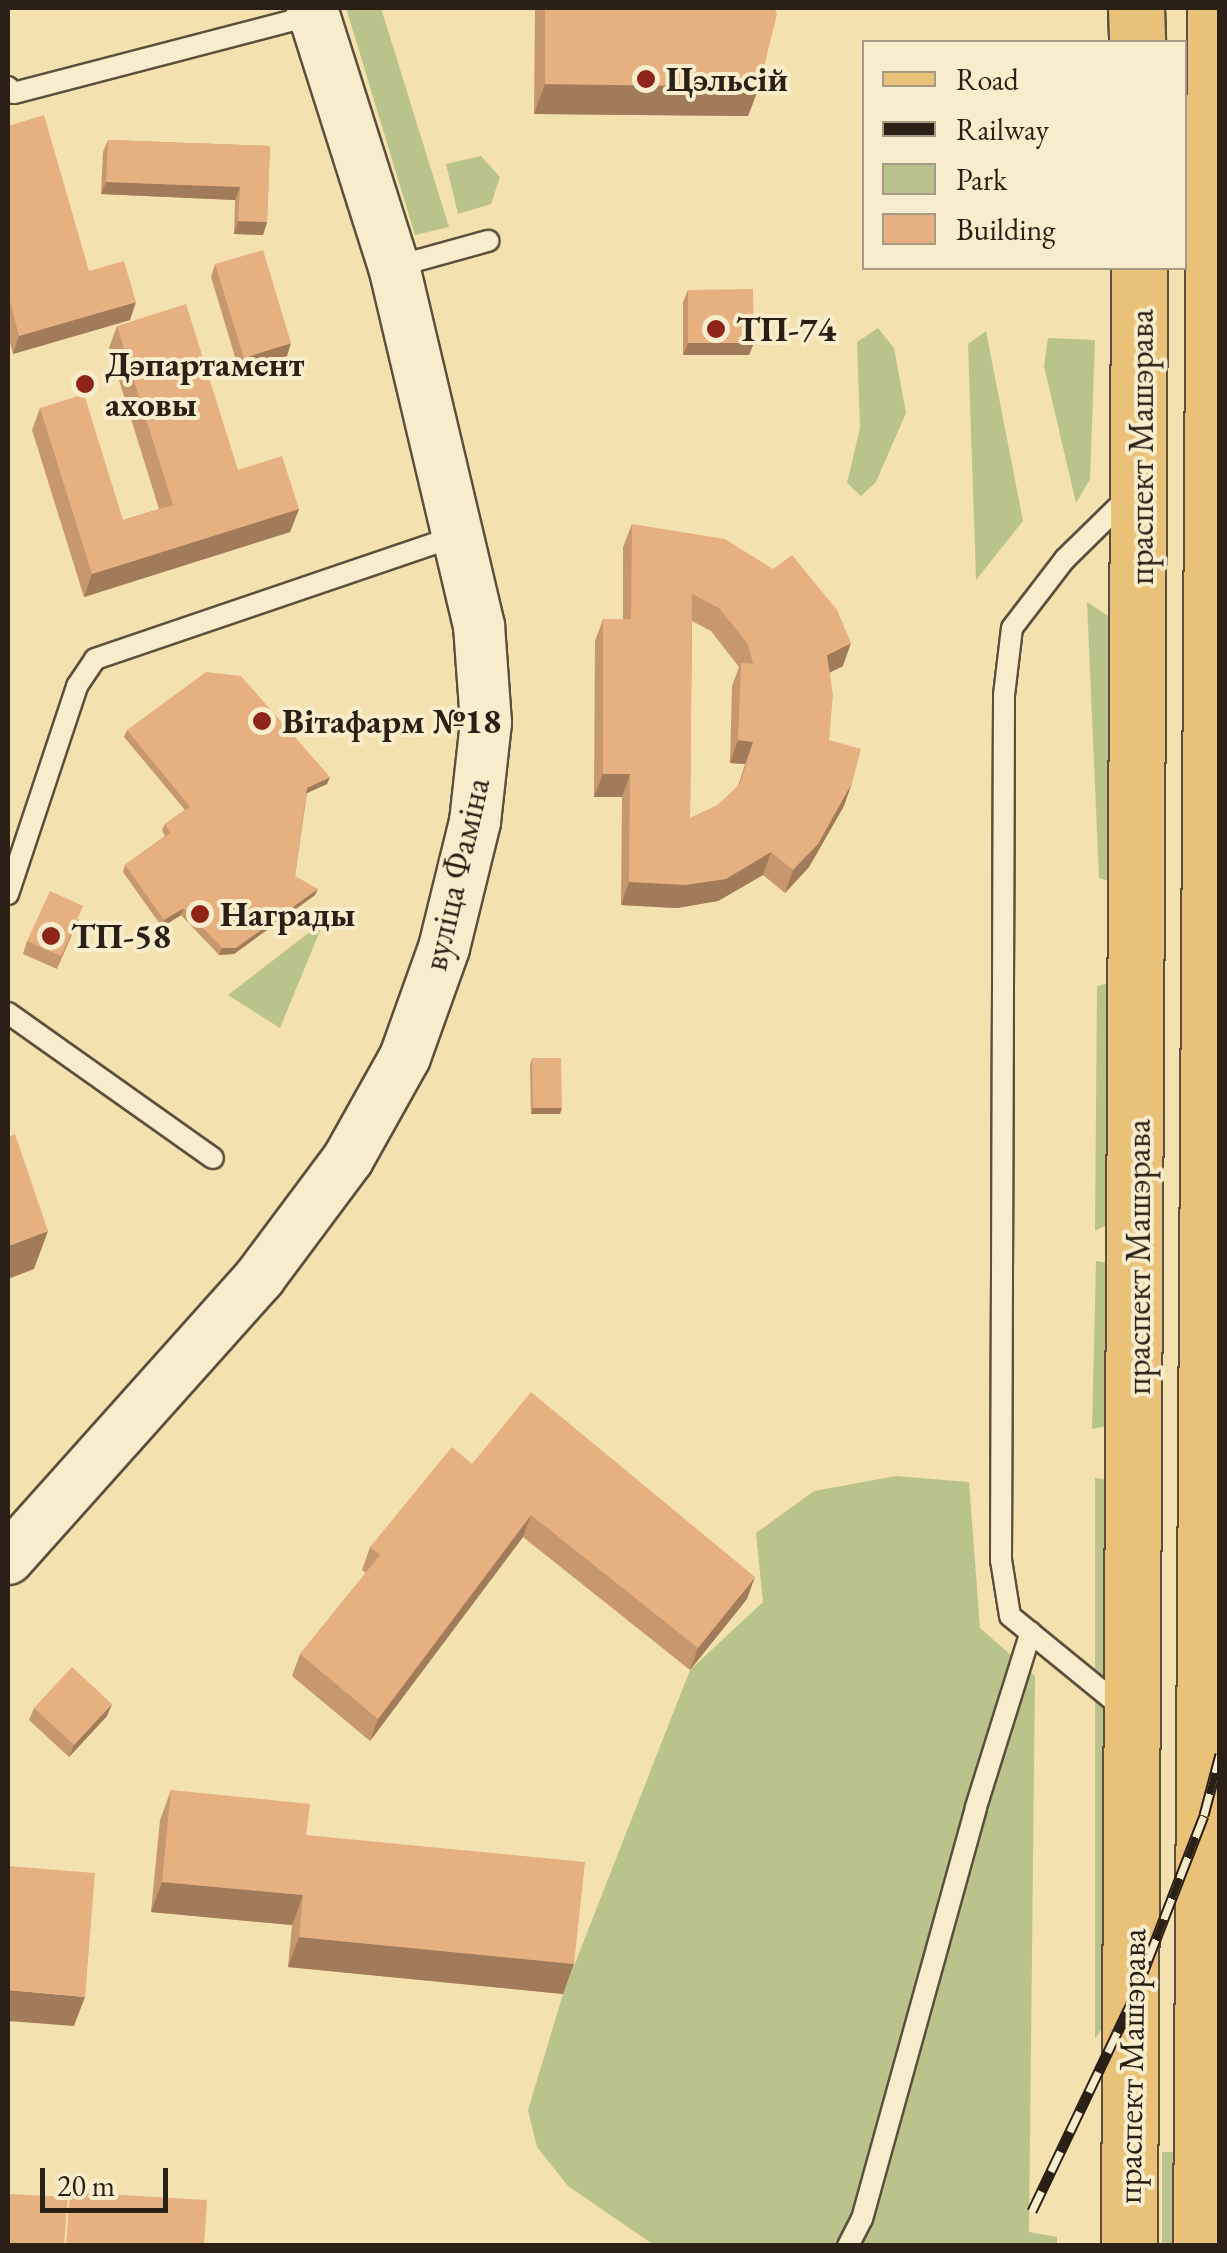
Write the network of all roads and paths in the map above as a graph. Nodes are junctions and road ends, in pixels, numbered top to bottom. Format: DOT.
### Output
graph roads {
  1 [pos="1136,8"];
  2 [pos="1215,8"];
  3 [pos="314,11"];
  4 [pos="1136,40"];
  5 [pos="8,88"];
  6 [pos="488,241"];
  7 [pos="394,267"];
  8 [pos="1140,270"];
  9 [pos="1142,482"];
  10 [pos="459,535"];
  11 [pos="8,894"];
  12 [pos="8,1013"];
  13 [pos="213,1158"];
  14 [pos="8,1559"];
  15 [pos="1213,1572"];
  16 [pos="1031,1632"];
  17 [pos="1135,1719"];
  18 [pos="1211,1890"];
  19 [pos="848,2246"];
  20 [pos="1129,2246"];
  21 [pos="1201,2246"];
  1 -- 4 [label="main road"];
  2 -- 15 [label="main road, праспект Машэрава"];
  3 -- 5 [label="lane"];
  3 -- 7 [label="street, вуліца Фаміна"];
  6 -- 7 [label="lane"];
  7 -- 10 [label="street, вуліца Фаміна"];
  8 -- 9 [label="main road, праспект Машэрава"];
  9 -- 16 [label="lane"];
  9 -- 17 [label="main road, праспект Машэрава"];
  10 -- 11 [label="lane"];
  10 -- 14 [label="street, вуліца Фаміна"];
  12 -- 13 [label="lane"];
  15 -- 18 [label="main road, праспект Машэрава"];
  16 -- 17 [label="lane"];
  16 -- 19 [label="lane"];
  17 -- 20 [label="main road, праспект Машэрава"];
  18 -- 21 [label="main road, праспект Машэрава"];
}
